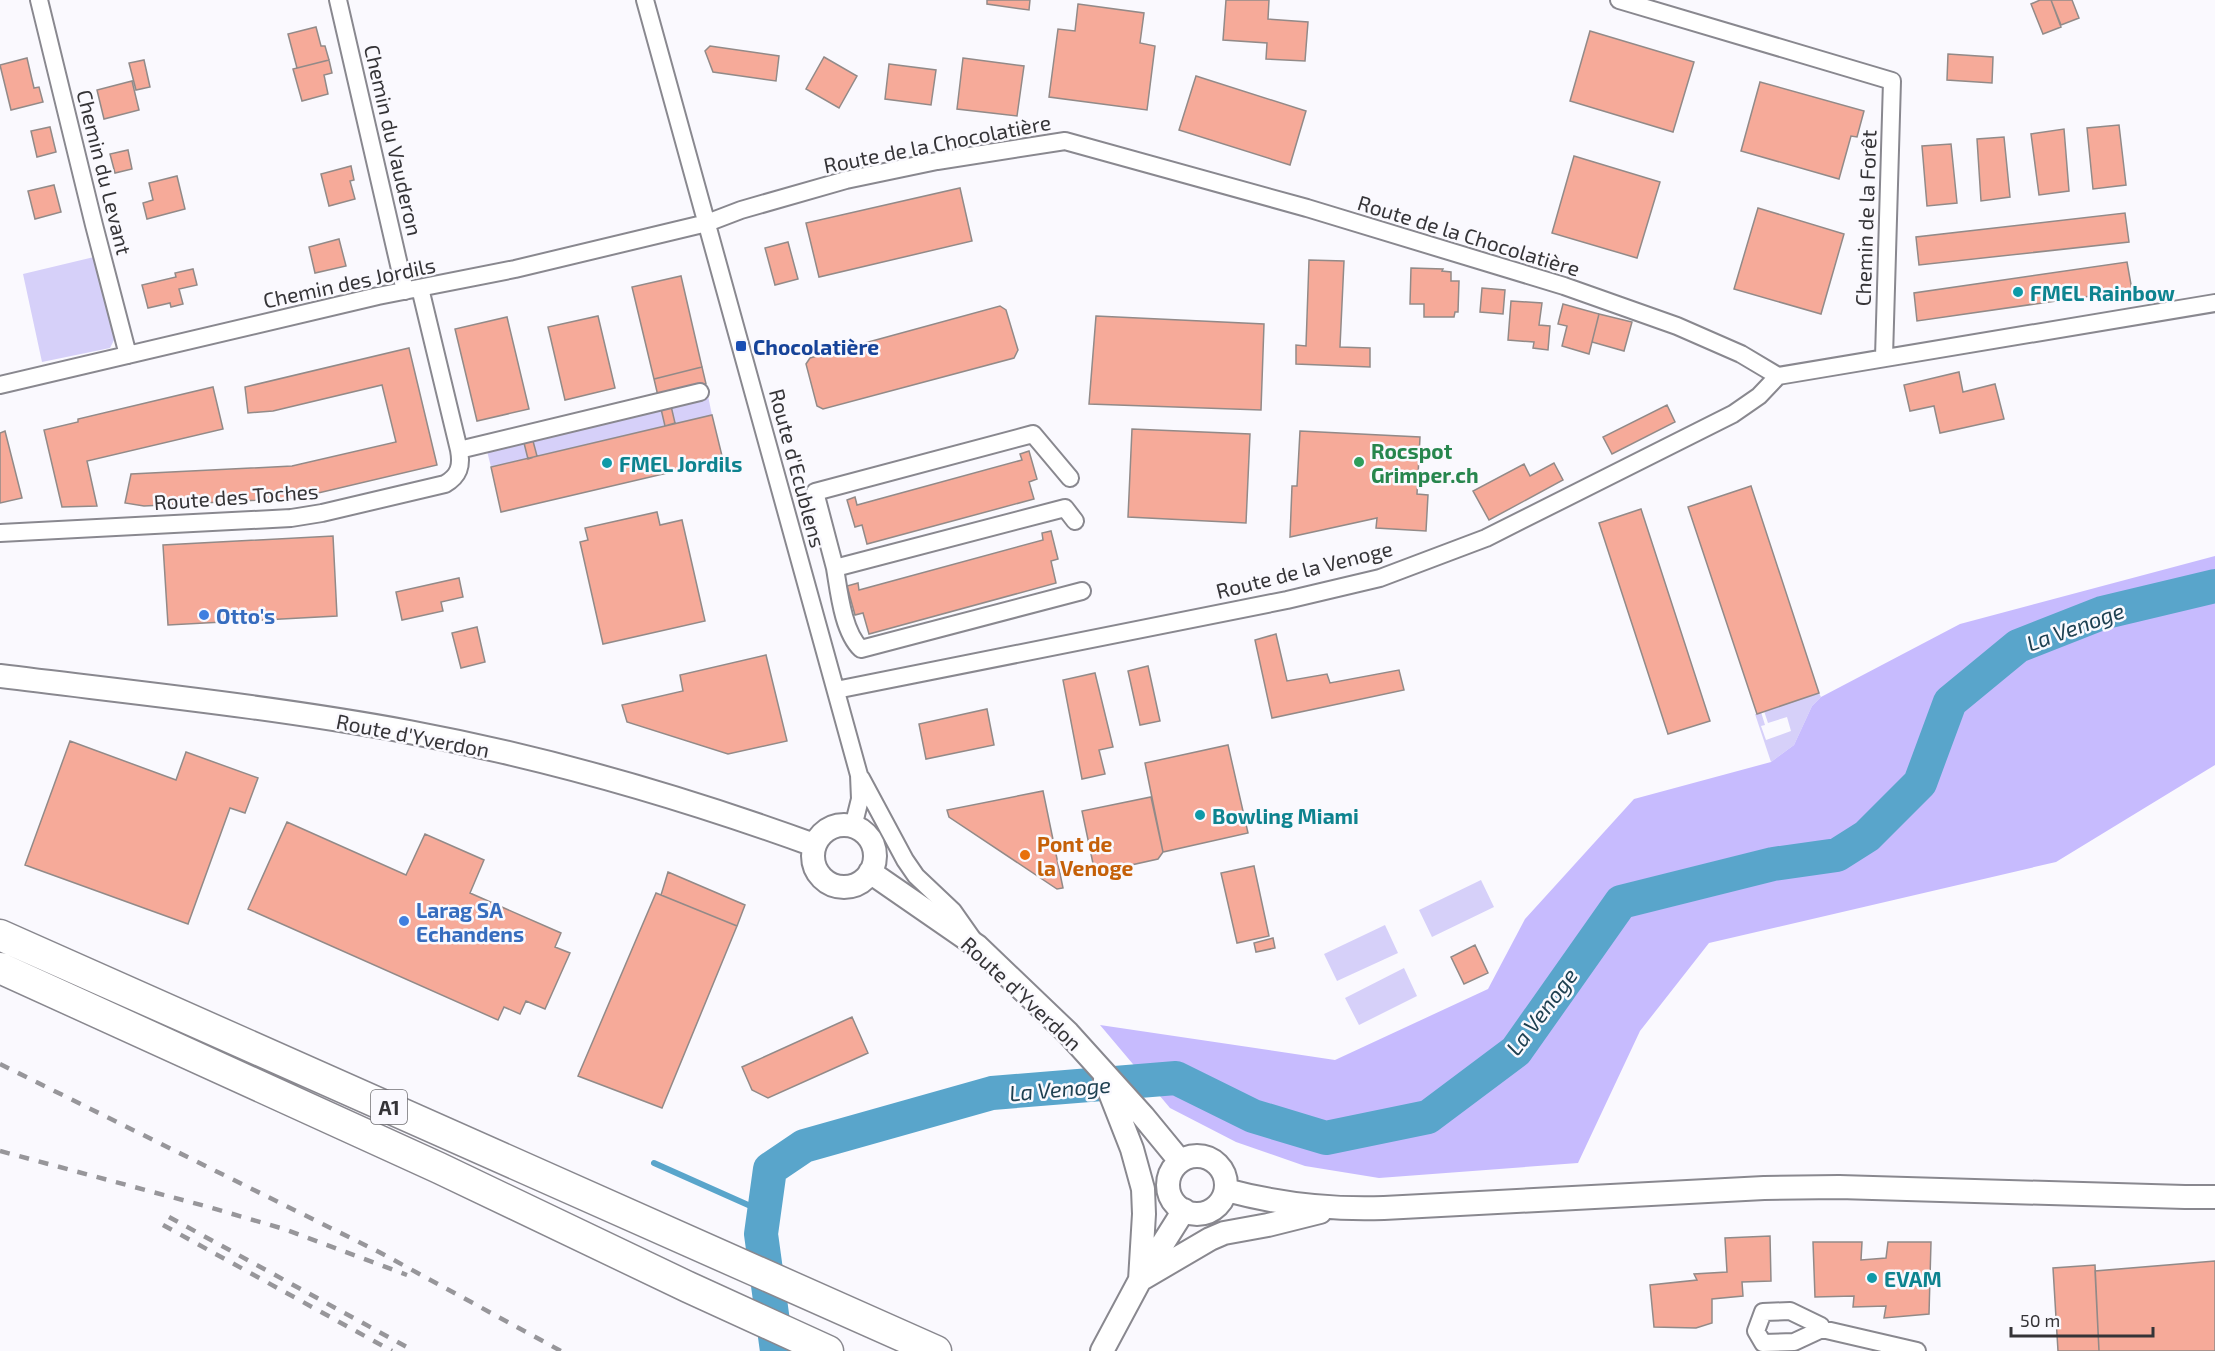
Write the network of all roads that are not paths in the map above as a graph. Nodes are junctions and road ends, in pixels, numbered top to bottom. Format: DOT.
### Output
graph roads {
  1 [pos="39,0"];
  2 [pos="338,0"];
  3 [pos="645,0"];
  4 [pos="1618,0"];
  5 [pos="707,223"];
  6 [pos="413,290"];
  7 [pos="2215,303"];
  8 [pos="128,355"];
  9 [pos="1884,357"];
  10 [pos="1778,376"];
  11 [pos="0,386"];
  12 [pos="700,392"];
  13 [pos="459,450"];
  14 [pos="1070,478"];
  15 [pos="1075,521"];
  16 [pos="0,533"];
  17 [pos="835,568"];
  18 [pos="1082,591"];
  19 [pos="0,676"];
  20 [pos="836,690"];
  21 [pos="859,775"];
  22 [pos="853,826"];
  23 [pos="814,845"];
  24 [pos="870,872"];
  25 [pos="0,934"];
  26 [pos="978,946"];
  27 [pos="0,968"];
  28 [pos="1102,1070"];
  29 [pos="1180,1161"];
  30 [pos="1226,1190"];
  31 [pos="2215,1197"];
  32 [pos="1333,1209"];
  33 [pos="1184,1210"];
  34 [pos="1140,1280"];
  35 [pos="1822,1329"];
  36 [pos="828,1351"];
  37 [pos="936,1351"];
  38 [pos="1102,1351"];
  39 [pos="1917,1351"];
  1 -- 8 [label="street, Chemin du Levant"];
  2 -- 6 [label="street, Chemin du Vauderon"];
  3 -- 5 [label="street, Route d'Ecublens"];
  4 -- 9 [label="street, Chemin de la Forêt"];
  5 -- 6 [label="street, Chemin des Jordils"];
  5 -- 10 [label="street, Route de la Chocolatière"];
  5 -- 20 [label="street, Route d'Ecublens"];
  6 -- 8 [label="street, Chemin des Jordils"];
  6 -- 13 [label="street, Route des Toches"];
  7 -- 9 [label="street"];
  8 -- 11 [label="street, Chemin des Jordils"];
  9 -- 10 [label="street"];
  10 -- 20 [label="street, Route de la Venoge"];
  12 -- 13 [label="street"];
  13 -- 16 [label="street, Route des Toches"];
  14 -- 17 [label="street"];
  15 -- 17 [label="street"];
  17 -- 18 [label="street"];
  19 -- 23 [label="main road, Route d'Yverdon"];
  20 -- 21 [label="street, Route d'Ecublens"];
  21 -- 22 [label="street, Route d'Ecublens"];
  21 -- 26 [label="street, Route d'Ecublens"];
  22 -- 23 [label="main road"];
  22 -- 24 [label="main road"];
  23 -- 24 [label="main road"];
  24 -- 26 [label="main road, Route d'Yverdon"];
  25 -- 37 [label="highway, A1"];
  26 -- 28 [label="main road, Route d'Yverdon"];
  27 -- 36 [label="highway, A1"];
  28 -- 29 [label="main road, Route d'Yverdon"];
  28 -- 34 [label="main road"];
  29 -- 30 [label="main road"];
  29 -- 33 [label="main road"];
  30 -- 32 [label="main road"];
  30 -- 33 [label="main road"];
  31 -- 32 [label="main road"];
  32 -- 34 [label="main road"];
  33 -- 34 [label="main road"];
  34 -- 38 [label="main road"];
  35 -- 39 [label="street"];
}
